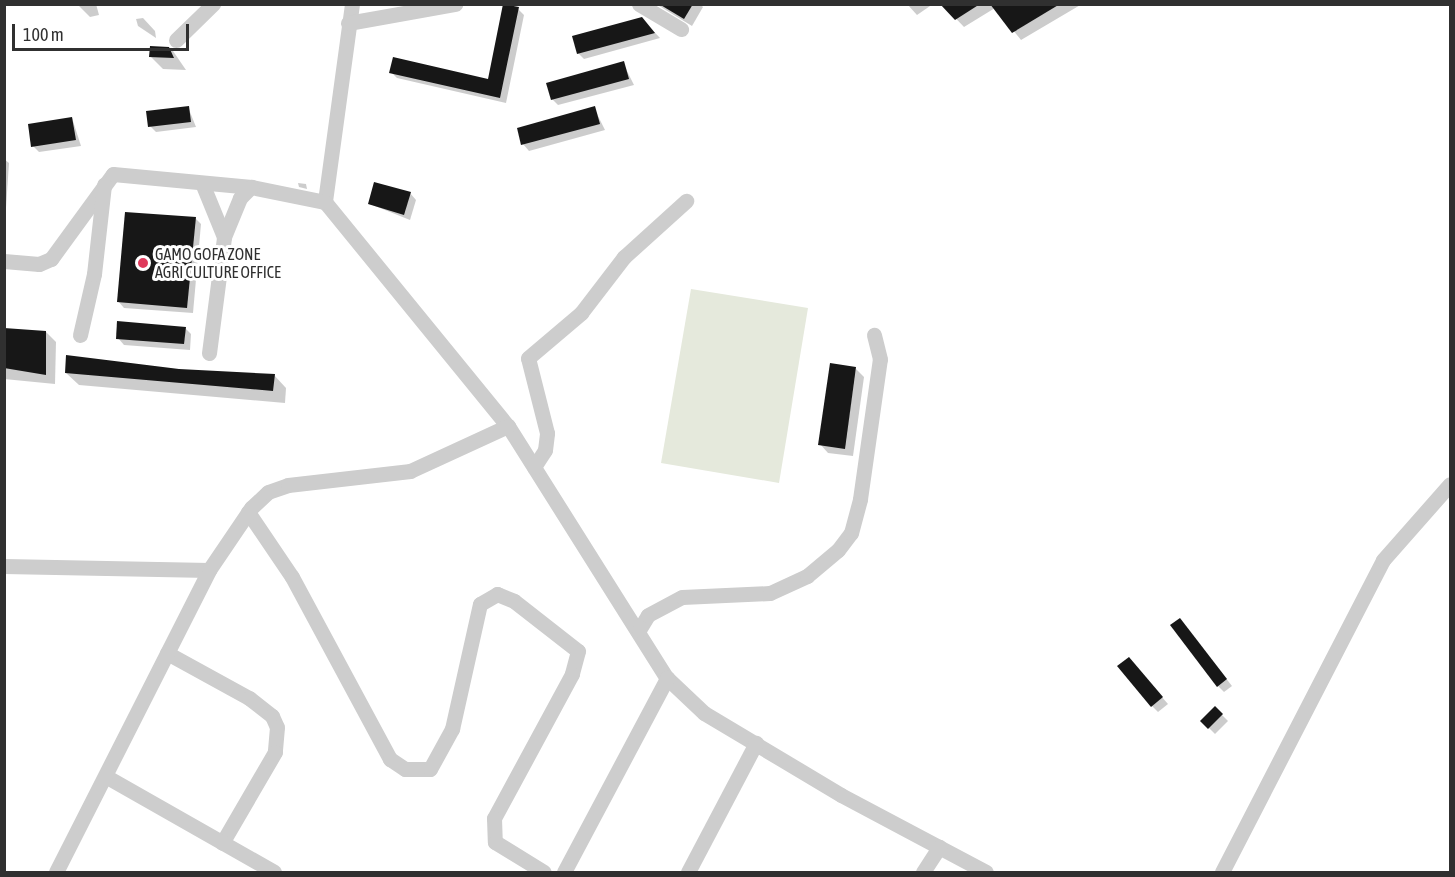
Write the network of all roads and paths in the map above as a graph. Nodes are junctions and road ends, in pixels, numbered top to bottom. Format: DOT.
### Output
graph roads {
  1 [pos="213,4"];
  2 [pos="352,4"];
  3 [pos="455,4"];
  4 [pos="639,4"];
  5 [pos="348,23"];
  6 [pos="681,29"];
  7 [pos="176,39"];
  8 [pos="104,182"];
  9 [pos="202,183"];
  10 [pos="251,187"];
  11 [pos="686,201"];
  12 [pos="325,202"];
  13 [pos="224,237"];
  14 [pos="4,261"];
  15 [pos="80,335"];
  16 [pos="874,335"];
  17 [pos="209,353"];
  18 [pos="508,426"];
  19 [pos="534,467"];
  20 [pos="1450,484"];
  21 [pos="248,512"];
  22 [pos="4,566"];
  23 [pos="209,570"];
  24 [pos="639,630"];
  25 [pos="167,653"];
  26 [pos="666,678"];
  27 [pos="756,743"];
  28 [pos="107,777"];
  29 [pos="222,843"];
  30 [pos="939,847"];
  31 [pos="56,873"];
  32 [pos="274,873"];
  33 [pos="544,873"];
  34 [pos="564,873"];
  35 [pos="688,873"];
  36 [pos="923,873"];
  37 [pos="986,873"];
  38 [pos="1222,873"];
  1 -- 7 [label="street"];
  2 -- 5 [label="street"];
  3 -- 5 [label="street"];
  4 -- 6 [label="street"];
  5 -- 12 [label="street"];
  8 -- 9 [label="street"];
  8 -- 14 [label="street"];
  8 -- 15 [label="street"];
  9 -- 10 [label="street"];
  9 -- 13 [label="street"];
  10 -- 12 [label="street"];
  10 -- 13 [label="street"];
  11 -- 19 [label="street"];
  12 -- 18 [label="street"];
  13 -- 17 [label="street"];
  16 -- 24 [label="street"];
  18 -- 19 [label="street"];
  18 -- 21 [label="street"];
  19 -- 24 [label="street"];
  20 -- 38 [label="street"];
  21 -- 23 [label="street"];
  21 -- 33 [label="street"];
  22 -- 23 [label="street"];
  23 -- 25 [label="street"];
  24 -- 26 [label="street"];
  25 -- 28 [label="street"];
  25 -- 29 [label="street"];
  26 -- 27 [label="street"];
  26 -- 34 [label="street"];
  27 -- 30 [label="street"];
  27 -- 35 [label="street"];
  28 -- 29 [label="street"];
  28 -- 31 [label="street"];
  29 -- 32 [label="street"];
  30 -- 36 [label="street"];
  30 -- 37 [label="street"];
}
